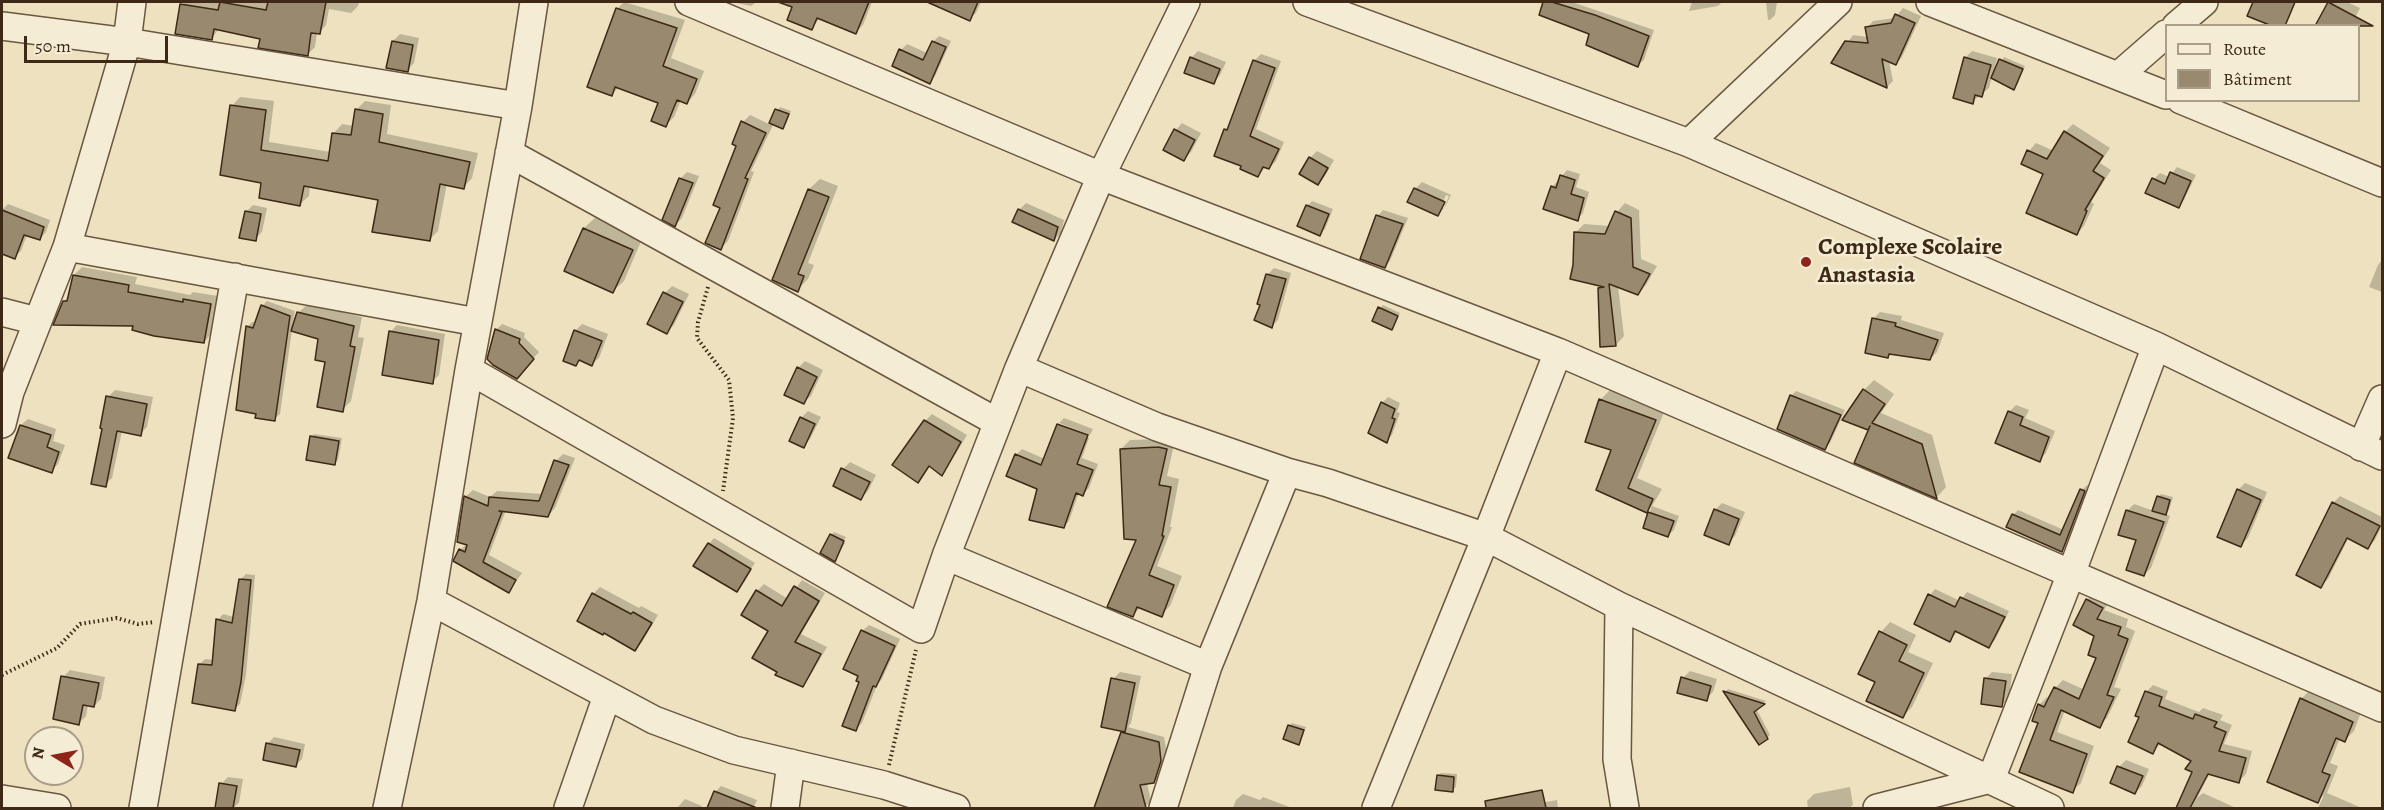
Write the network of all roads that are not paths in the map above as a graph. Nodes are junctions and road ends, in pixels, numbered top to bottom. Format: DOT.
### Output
graph roads {
  1 [pos="132,2"];
  2 [pos="534,2"];
  3 [pos="690,2"];
  4 [pos="1186,2"];
  5 [pos="1307,2"];
  6 [pos="1838,2"];
  7 [pos="1930,2"];
  8 [pos="2204,2"];
  9 [pos="2178,24"];
  10 [pos="2,26"];
  11 [pos="2165,35"];
  12 [pos="127,42"];
  13 [pos="2118,75"];
  14 [pos="2165,95"];
  15 [pos="2186,102"];
  16 [pos="518,106"];
  17 [pos="1689,143"];
  18 [pos="509,153"];
  19 [pos="1101,176"];
  20 [pos="2382,183"];
  21 [pos="67,247"];
  22 [pos="235,277"];
  23 [pos="2,312"];
  24 [pos="37,321"];
  25 [pos="477,322"];
  26 [pos="2156,346"];
  27 [pos="1558,352"];
  28 [pos="1019,368"];
  29 [pos="469,370"];
  30 [pos="2382,399"];
  31 [pos="997,422"];
  32 [pos="2,424"];
  33 [pos="2372,452"];
  34 [pos="1287,472"];
  35 [pos="1486,537"];
  36 [pos="946,556"];
  37 [pos="2071,574"];
  38 [pos="431,601"];
  39 [pos="1619,606"];
  40 [pos="1208,666"];
  41 [pos="607,696"];
  42 [pos="2382,708"];
  43 [pos="791,763"];
  44 [pos="1991,779"];
  45 [pos="2,799"];
  46 [pos="2040,806"];
  47 [pos="57,808"];
  48 [pos="143,808"];
  49 [pos="387,808"];
  50 [pos="568,808"];
  51 [pos="785,808"];
  52 [pos="956,808"];
  53 [pos="1162,808"];
  54 [pos="1376,808"];
  55 [pos="1625,808"];
  56 [pos="1876,808"];
  1 -- 12 [label="street"];
  2 -- 16 [label="street"];
  3 -- 19 [label="street"];
  4 -- 19 [label="street"];
  5 -- 17 [label="street"];
  6 -- 17 [label="street"];
  7 -- 13 [label="street"];
  8 -- 9 [label="street"];
  10 -- 12 [label="street"];
  11 -- 13 [label="street"];
  12 -- 16 [label="street"];
  12 -- 21 [label="street"];
  13 -- 14 [label="street"];
  15 -- 20 [label="street"];
  16 -- 18 [label="street"];
  17 -- 26 [label="street"];
  18 -- 25 [label="street"];
  18 -- 31 [label="street"];
  19 -- 27 [label="street"];
  19 -- 28 [label="street"];
  21 -- 22 [label="street"];
  21 -- 24 [label="street"];
  22 -- 25 [label="street"];
  22 -- 48 [label="street"];
  23 -- 24 [label="street"];
  24 -- 32 [label="street"];
  25 -- 29 [label="street"];
  26 -- 33 [label="street"];
  26 -- 37 [label="street"];
  27 -- 35 [label="street"];
  27 -- 37 [label="street"];
  28 -- 31 [label="street"];
  28 -- 34 [label="street"];
  29 -- 36 [label="street"];
  29 -- 38 [label="street"];
  30 -- 33 [label="street"];
  31 -- 36 [label="street"];
  34 -- 35 [label="street"];
  34 -- 40 [label="street"];
  35 -- 39 [label="street"];
  35 -- 54 [label="street"];
  36 -- 40 [label="street"];
  37 -- 42 [label="street"];
  37 -- 44 [label="street"];
  38 -- 41 [label="street"];
  38 -- 49 [label="street"];
  39 -- 44 [label="street"];
  39 -- 55 [label="street"];
  40 -- 53 [label="street"];
  41 -- 43 [label="street"];
  41 -- 50 [label="street"];
  43 -- 51 [label="street"];
  43 -- 52 [label="street"];
  44 -- 46 [label="street"];
  44 -- 56 [label="street"];
  45 -- 47 [label="street"];
}
